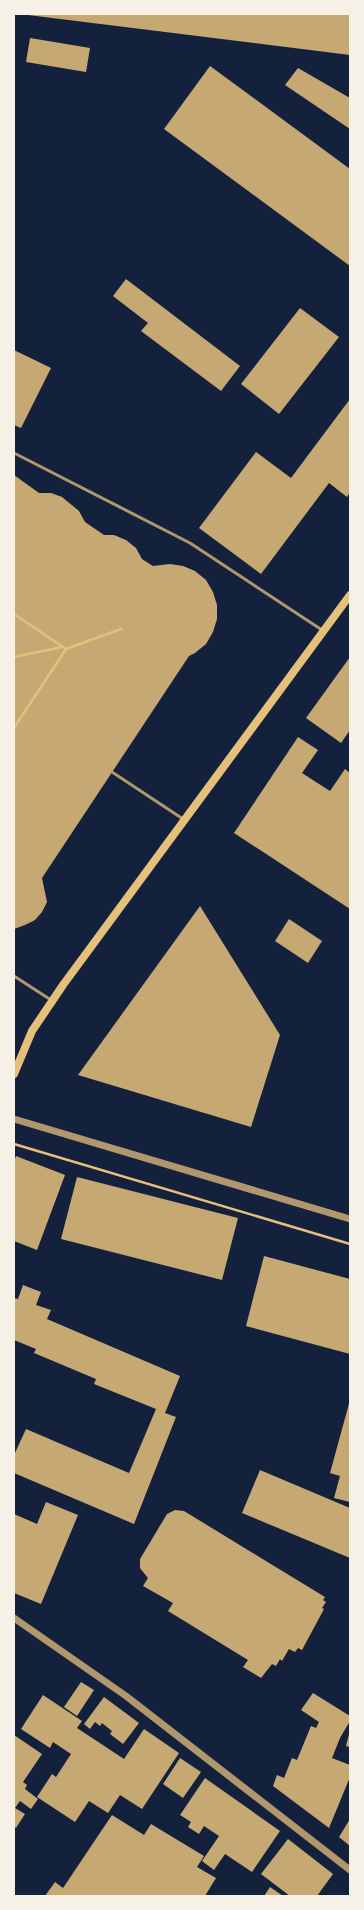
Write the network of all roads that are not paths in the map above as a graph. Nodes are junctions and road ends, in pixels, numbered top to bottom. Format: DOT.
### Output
graph roads {
  1 [pos="14,453"];
  2 [pos="350,595"];
  3 [pos="324,631"];
  4 [pos="112,772"];
  5 [pos="184,820"];
  6 [pos="14,976"];
  7 [pos="52,1001"];
  8 [pos="14,1074"];
  9 [pos="14,1119"];
  10 [pos="350,1219"];
  11 [pos="14,1618"];
  12 [pos="350,1870"];
  1 -- 3 [label="lane"];
  2 -- 3 [label="main road"];
  3 -- 5 [label="main road"];
  4 -- 5 [label="lane"];
  5 -- 7 [label="main road"];
  6 -- 7 [label="lane"];
  7 -- 8 [label="main road"];
  9 -- 10 [label="street"];
  11 -- 12 [label="street"];
}
